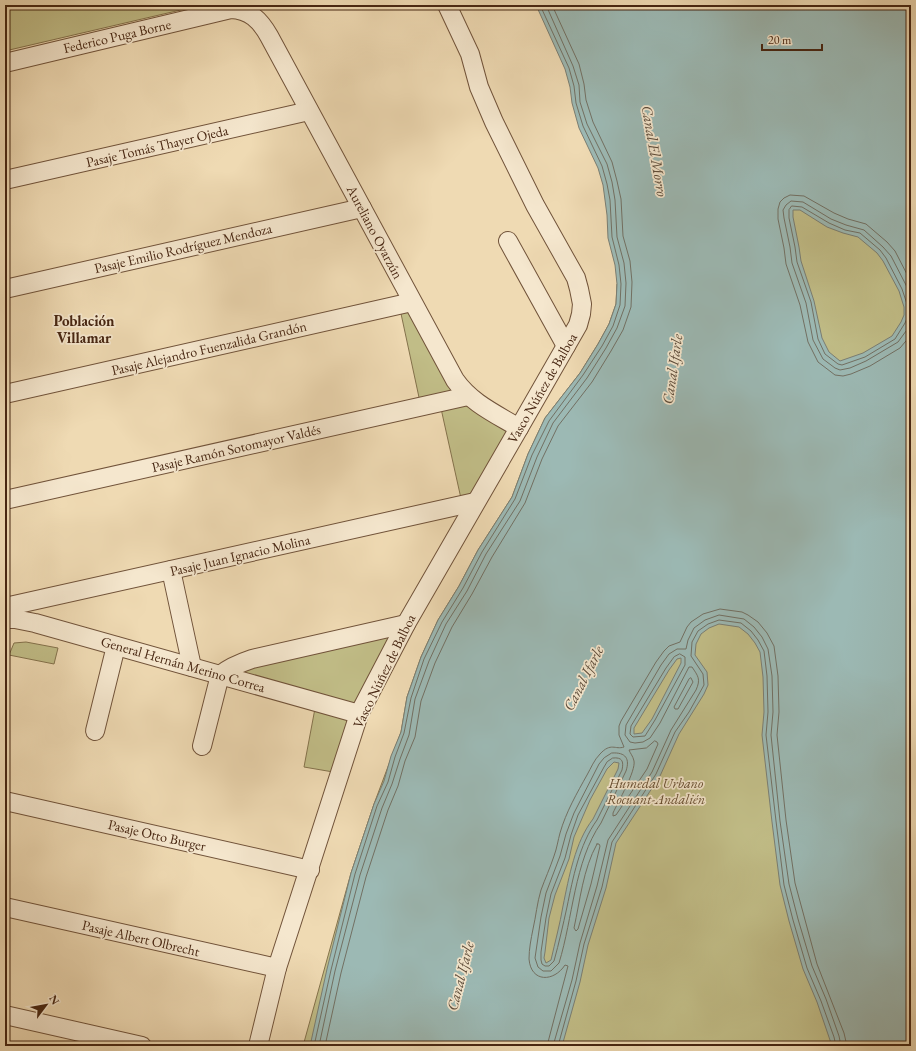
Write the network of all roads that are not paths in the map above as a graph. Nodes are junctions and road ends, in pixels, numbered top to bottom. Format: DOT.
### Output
graph roads {
  1 [pos="447,5"];
  2 [pos="252,15"];
  3 [pos="5,62"];
  4 [pos="310,111"];
  5 [pos="5,180"];
  6 [pos="362,208"];
  7 [pos="508,241"];
  8 [pos="5,289"];
  9 [pos="412,302"];
  10 [pos="566,346"];
  11 [pos="5,394"];
  12 [pos="468,396"];
  13 [pos="519,428"];
  14 [pos="5,500"];
  15 [pos="475,502"];
  16 [pos="171,570"];
  17 [pos="5,607"];
  18 [pos="5,619"];
  19 [pos="406,624"];
  20 [pos="116,646"];
  21 [pos="192,667"];
  22 [pos="220,675"];
  23 [pos="359,714"];
  24 [pos="95,731"];
  25 [pos="202,746"];
  26 [pos="5,801"];
  27 [pos="310,870"];
  28 [pos="5,907"];
  29 [pos="278,968"];
  30 [pos="5,1015"];
  31 [pos="142,1046"];
  32 [pos="258,1046"];
  1 -- 10 [label="street, Vasco Núñez de Balboa"];
  2 -- 3 [label="street, Federico Puga Borne"];
  2 -- 4 [label="street, Aureliano Oyarzún"];
  4 -- 5 [label="street, Pasaje Tomás Thayer Ojeda"];
  4 -- 6 [label="street, Aureliano Oyarzún"];
  6 -- 8 [label="street, Pasaje Emilio Rodríguez Mendoza"];
  6 -- 9 [label="street, Aureliano Oyarzún"];
  7 -- 10 [label="street"];
  9 -- 11 [label="street, Pasaje Alejandro Fuenzalida Grandón"];
  9 -- 12 [label="street, Aureliano Oyarzún"];
  10 -- 13 [label="street, Vasco Núñez de Balboa"];
  12 -- 13 [label="street, Aureliano Oyarzún"];
  12 -- 14 [label="street, Pasaje Ramón Sotomayor Valdés"];
  13 -- 15 [label="street, Vasco Núñez de Balboa"];
  15 -- 16 [label="street, Pasaje Juan Ignacio Molina"];
  15 -- 19 [label="street, Vasco Núñez de Balboa"];
  16 -- 17 [label="street, Pasaje Juan Ignacio Molina"];
  16 -- 21 [label="street"];
  18 -- 20 [label="street, General Hernán Merino Correa"];
  19 -- 22 [label="street"];
  19 -- 23 [label="street, Vasco Núñez de Balboa"];
  20 -- 21 [label="street, General Hernán Merino Correa"];
  20 -- 24 [label="street"];
  21 -- 22 [label="street, General Hernán Merino Correa"];
  22 -- 23 [label="street, General Hernán Merino Correa"];
  22 -- 25 [label="street"];
  23 -- 27 [label="street, Vasco Núñez de Balboa"];
  26 -- 27 [label="street, Pasaje Otto Burger"];
  27 -- 29 [label="street, Vasco Núñez de Balboa"];
  28 -- 29 [label="street, Pasaje Albert Olbrecht"];
  29 -- 32 [label="street, Vasco Núñez de Balboa"];
  30 -- 31 [label="street"];
}
